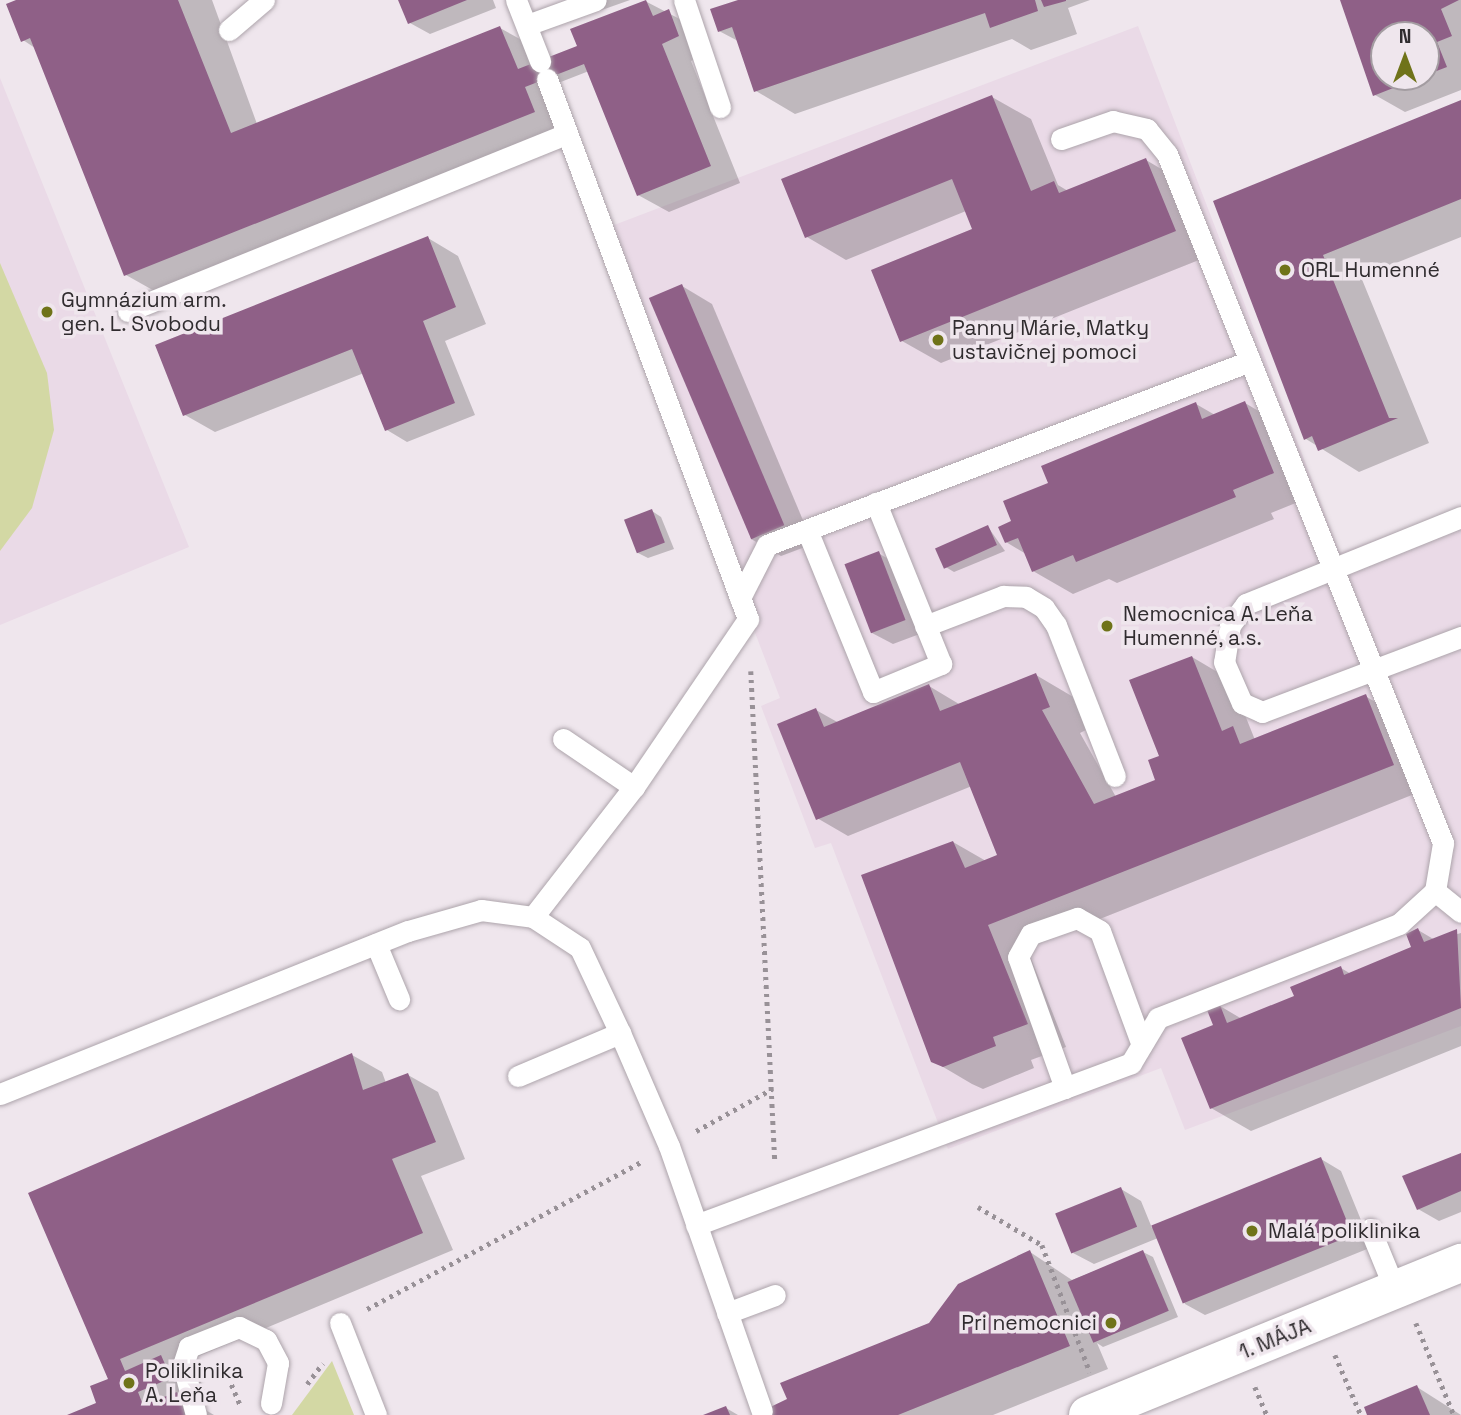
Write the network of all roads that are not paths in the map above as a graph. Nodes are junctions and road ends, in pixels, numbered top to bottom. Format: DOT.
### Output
graph roads {
  1 [pos="264,0"];
  2 [pos="516,0"];
  3 [pos="596,0"];
  4 [pos="684,0"];
  5 [pos="527,25"];
  6 [pos="229,30"];
  7 [pos="720,107"];
  8 [pos="566,134"];
  9 [pos="1061,139"];
  10 [pos="128,311"];
  11 [pos="1250,361"];
  12 [pos="876,503"];
  13 [pos="1461,517"];
  14 [pos="807,530"];
  15 [pos="1334,569"];
  16 [pos="740,598"];
  17 [pos="925,626"];
  18 [pos="1461,637"];
  19 [pos="1374,671"];
  20 [pos="563,739"];
  21 [pos="1115,776"];
  22 [pos="634,787"];
  23 [pos="1435,891"];
  24 [pos="1461,912"];
  25 [pos="533,917"];
  26 [pos="376,944"];
  27 [pos="399,999"];
  28 [pos="620,1033"];
  29 [pos="1142,1045"];
  30 [pos="518,1076"];
  31 [pos="1065,1088"];
  32 [pos="0,1094"];
  33 [pos="696,1225"];
  34 [pos="1370,1229"];
  35 [pos="1461,1263"];
  36 [pos="775,1295"];
  37 [pos="1403,1299"];
  38 [pos="727,1313"];
  39 [pos="340,1323"];
  40 [pos="267,1409"];
  41 [pos="762,1411"];
  42 [pos="1096,1412"];
  43 [pos="196,1415"];
  44 [pos="376,1415"];
  1 -- 6 [label="lane"];
  2 -- 5 [label="lane"];
  3 -- 5 [label="lane"];
  4 -- 7 [label="lane"];
  5 -- 8 [label="lane"];
  8 -- 10 [label="lane"];
  8 -- 16 [label="lane"];
  9 -- 11 [label="lane"];
  11 -- 12 [label="lane"];
  11 -- 15 [label="lane"];
  12 -- 14 [label="lane"];
  12 -- 17 [label="lane"];
  13 -- 15 [label="lane"];
  14 -- 16 [label="lane"];
  14 -- 17 [label="lane"];
  15 -- 19 [label="lane"];
  15 -- 19 [label="lane"];
  16 -- 22 [label="lane"];
  17 -- 21 [label="lane"];
  18 -- 19 [label="lane"];
  19 -- 23 [label="lane"];
  20 -- 22 [label="lane"];
  22 -- 25 [label="lane"];
  23 -- 24 [label="lane"];
  23 -- 29 [label="lane"];
  25 -- 26 [label="lane"];
  25 -- 28 [label="lane"];
  26 -- 27 [label="lane"];
  26 -- 32 [label="lane"];
  28 -- 30 [label="lane"];
  28 -- 33 [label="lane"];
  29 -- 31 [label="lane"];
  29 -- 31 [label="lane"];
  31 -- 33 [label="lane"];
  33 -- 38 [label="lane"];
  34 -- 37 [label="lane"];
  35 -- 37 [label="street, 1. MÁJA"];
  36 -- 38 [label="lane"];
  37 -- 42 [label="street, 1. MÁJA"];
  38 -- 41 [label="lane"];
  39 -- 44 [label="lane"];
  40 -- 43 [label="lane, bridge"];
}
